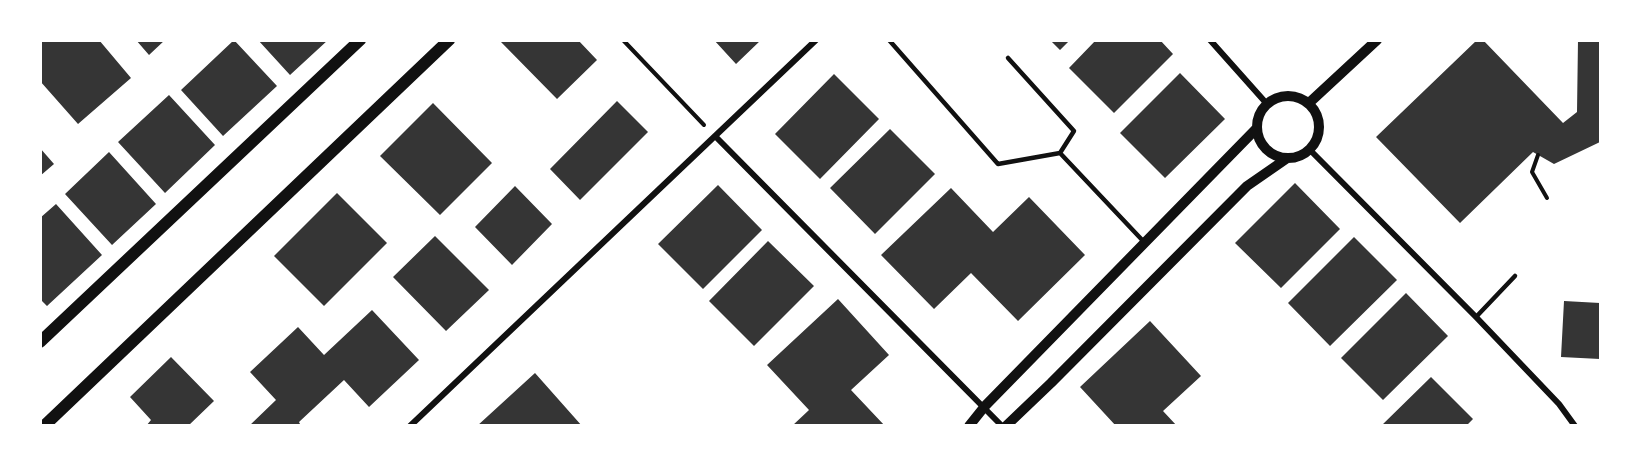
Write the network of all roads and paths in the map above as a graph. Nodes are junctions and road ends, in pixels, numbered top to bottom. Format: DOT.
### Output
graph roads {
  1 [pos="360,40"];
  2 [pos="449,40"];
  3 [pos="623,40"];
  4 [pos="816,40"];
  5 [pos="889,40"];
  6 [pos="1210,40"];
  7 [pos="1377,40"];
  8 [pos="1008,58"];
  9 [pos="1309,103"];
  10 [pos="1267,104"];
  11 [pos="1256,129"];
  12 [pos="715,136"];
  13 [pos="1310,150"];
  14 [pos="1060,153"];
  15 [pos="1538,155"];
  16 [pos="1286,159"];
  17 [pos="1547,198"];
  18 [pos="1145,243"];
  19 [pos="1515,276"];
  20 [pos="1476,317"];
  21 [pos="40,342"];
  22 [pos="985,406"];
  23 [pos="44,426"];
  24 [pos="410,426"];
  25 [pos="969,426"];
  26 [pos="1004,426"];
  27 [pos="1575,426"];
  1 -- 21 [label="main road"];
  2 -- 23 [label="main road"];
  3 -- 12 [label="path"];
  4 -- 12 [label="street"];
  5 -- 14 [label="lane"];
  6 -- 10 [label="street"];
  7 -- 9 [label="street"];
  8 -- 14 [label="lane"];
  9 -- 10 [label="street"];
  9 -- 13 [label="street"];
  10 -- 11 [label="street"];
  11 -- 16 [label="street"];
  11 -- 18 [label="street"];
  12 -- 22 [label="street"];
  12 -- 24 [label="street"];
  13 -- 16 [label="street"];
  13 -- 20 [label="street"];
  14 -- 18 [label="lane"];
  15 -- 17 [label="path"];
  16 -- 26 [label="street"];
  18 -- 22 [label="street"];
  19 -- 20 [label="lane"];
  20 -- 27 [label="street"];
  22 -- 25 [label="street"];
  22 -- 26 [label="street"];
}
